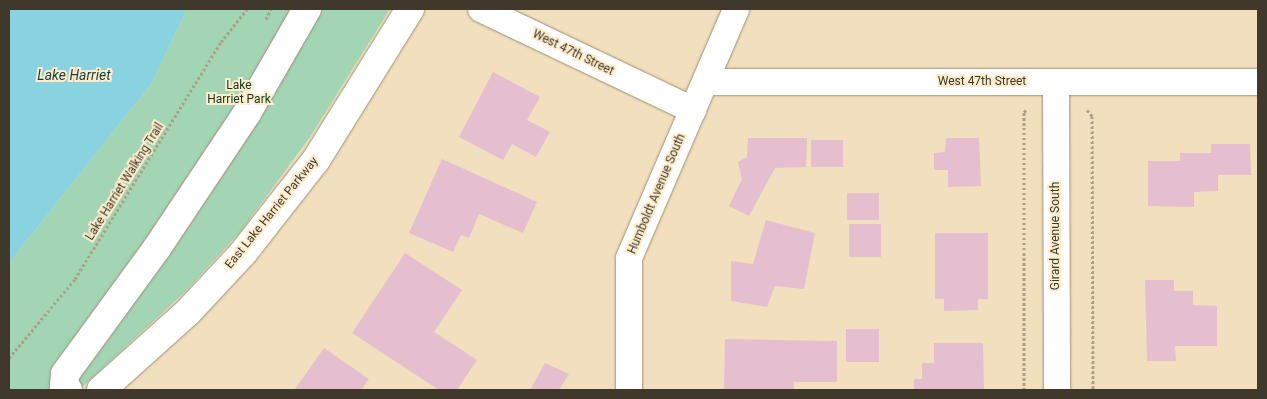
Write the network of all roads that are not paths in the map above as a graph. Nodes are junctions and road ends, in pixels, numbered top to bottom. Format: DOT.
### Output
graph roads {
  1 [pos="307,9"];
  2 [pos="410,9"];
  3 [pos="481,9"];
  4 [pos="736,9"];
  5 [pos="706,82"];
  6 [pos="1056,82"];
  7 [pos="1258,82"];
  8 [pos="693,110"];
  9 [pos="68,390"];
  10 [pos="101,390"];
  11 [pos="629,390"];
  12 [pos="1057,390"];
  1 -- 9 [label="street"];
  2 -- 10 [label="street, East Lake Harriet Parkway"];
  3 -- 8 [label="street, West 47th Street"];
  4 -- 5 [label="street, Humboldt Avenue South"];
  5 -- 6 [label="street, West 47th Street"];
  5 -- 8 [label="street, Humboldt Avenue South"];
  6 -- 7 [label="street, West 47th Street"];
  6 -- 12 [label="street, Girard Avenue South"];
  8 -- 11 [label="street, Humboldt Avenue South"];
}
